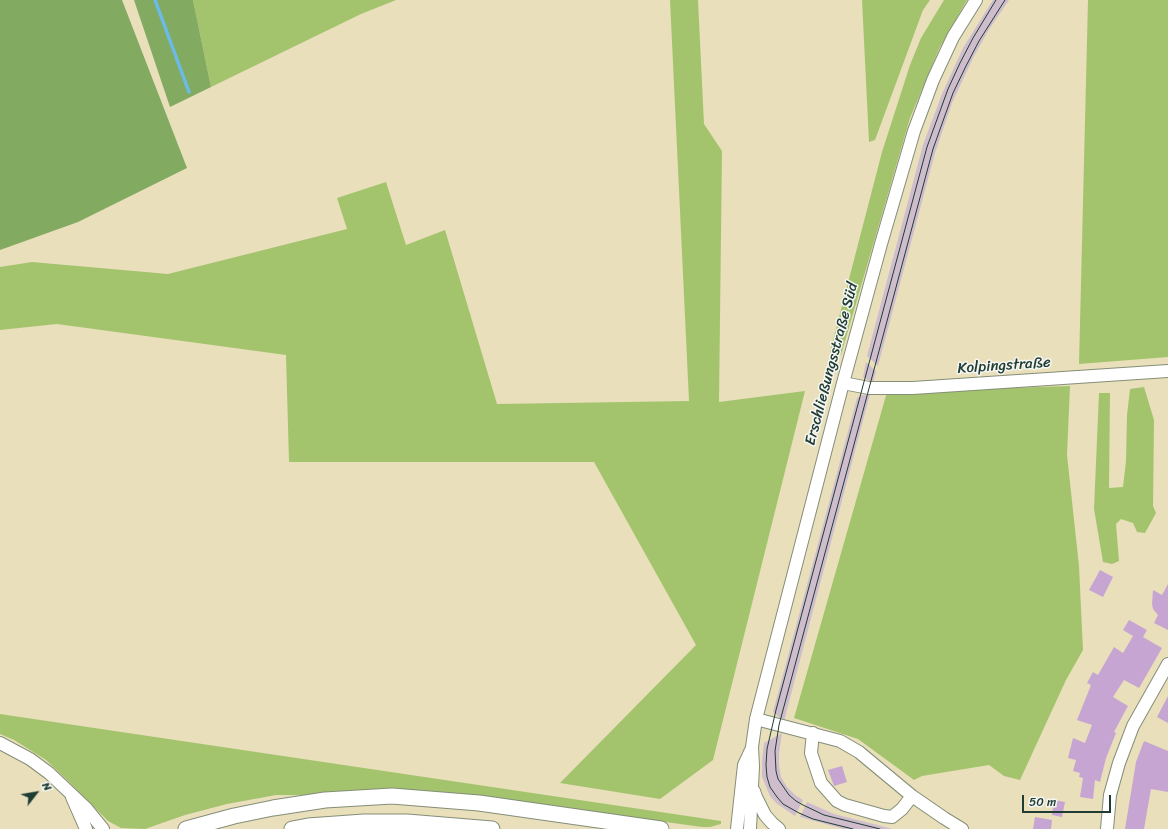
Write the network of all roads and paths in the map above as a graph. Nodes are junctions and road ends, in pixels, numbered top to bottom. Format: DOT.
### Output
graph roads {
  1 [pos="976,0"];
  2 [pos="1168,371"];
  3 [pos="843,383"];
  4 [pos="1168,664"];
  5 [pos="756,719"];
  6 [pos="813,733"];
  7 [pos="0,743"];
  8 [pos="752,747"];
  9 [pos="752,784"];
  10 [pos="71,794"];
  11 [pos="912,796"];
  12 [pos="104,828"];
  13 [pos="86,829"];
  14 [pos="186,829"];
  15 [pos="292,829"];
  16 [pos="492,829"];
  17 [pos="661,829"];
  18 [pos="737,829"];
  19 [pos="750,829"];
  20 [pos="779,829"];
  21 [pos="962,829"];
  22 [pos="1107,829"];
  1 -- 3 [label="street, Erschließungsstraße Süd"];
  2 -- 3 [label="street, Kolpingstraße"];
  3 -- 5 [label="street, Erschließungsstraße Süd"];
  4 -- 22 [label="street"];
  5 -- 6 [label="street"];
  5 -- 8 [label="street, Erschließungsstraße Süd"];
  6 -- 11 [label="street"];
  6 -- 11 [label="street"];
  7 -- 10 [label="street"];
  8 -- 9 [label="street, Erschließungsstraße Süd"];
  8 -- 18 [label="street, Erschließungsstraße Süd"];
  9 -- 19 [label="street, Erschließungsstraße Süd"];
  9 -- 20 [label="street, Erschließungsstraße Süd"];
  10 -- 12 [label="street"];
  10 -- 13 [label="street"];
  11 -- 21 [label="street"];
  14 -- 17 [label="main road"];
  15 -- 16 [label="main road"];
}
